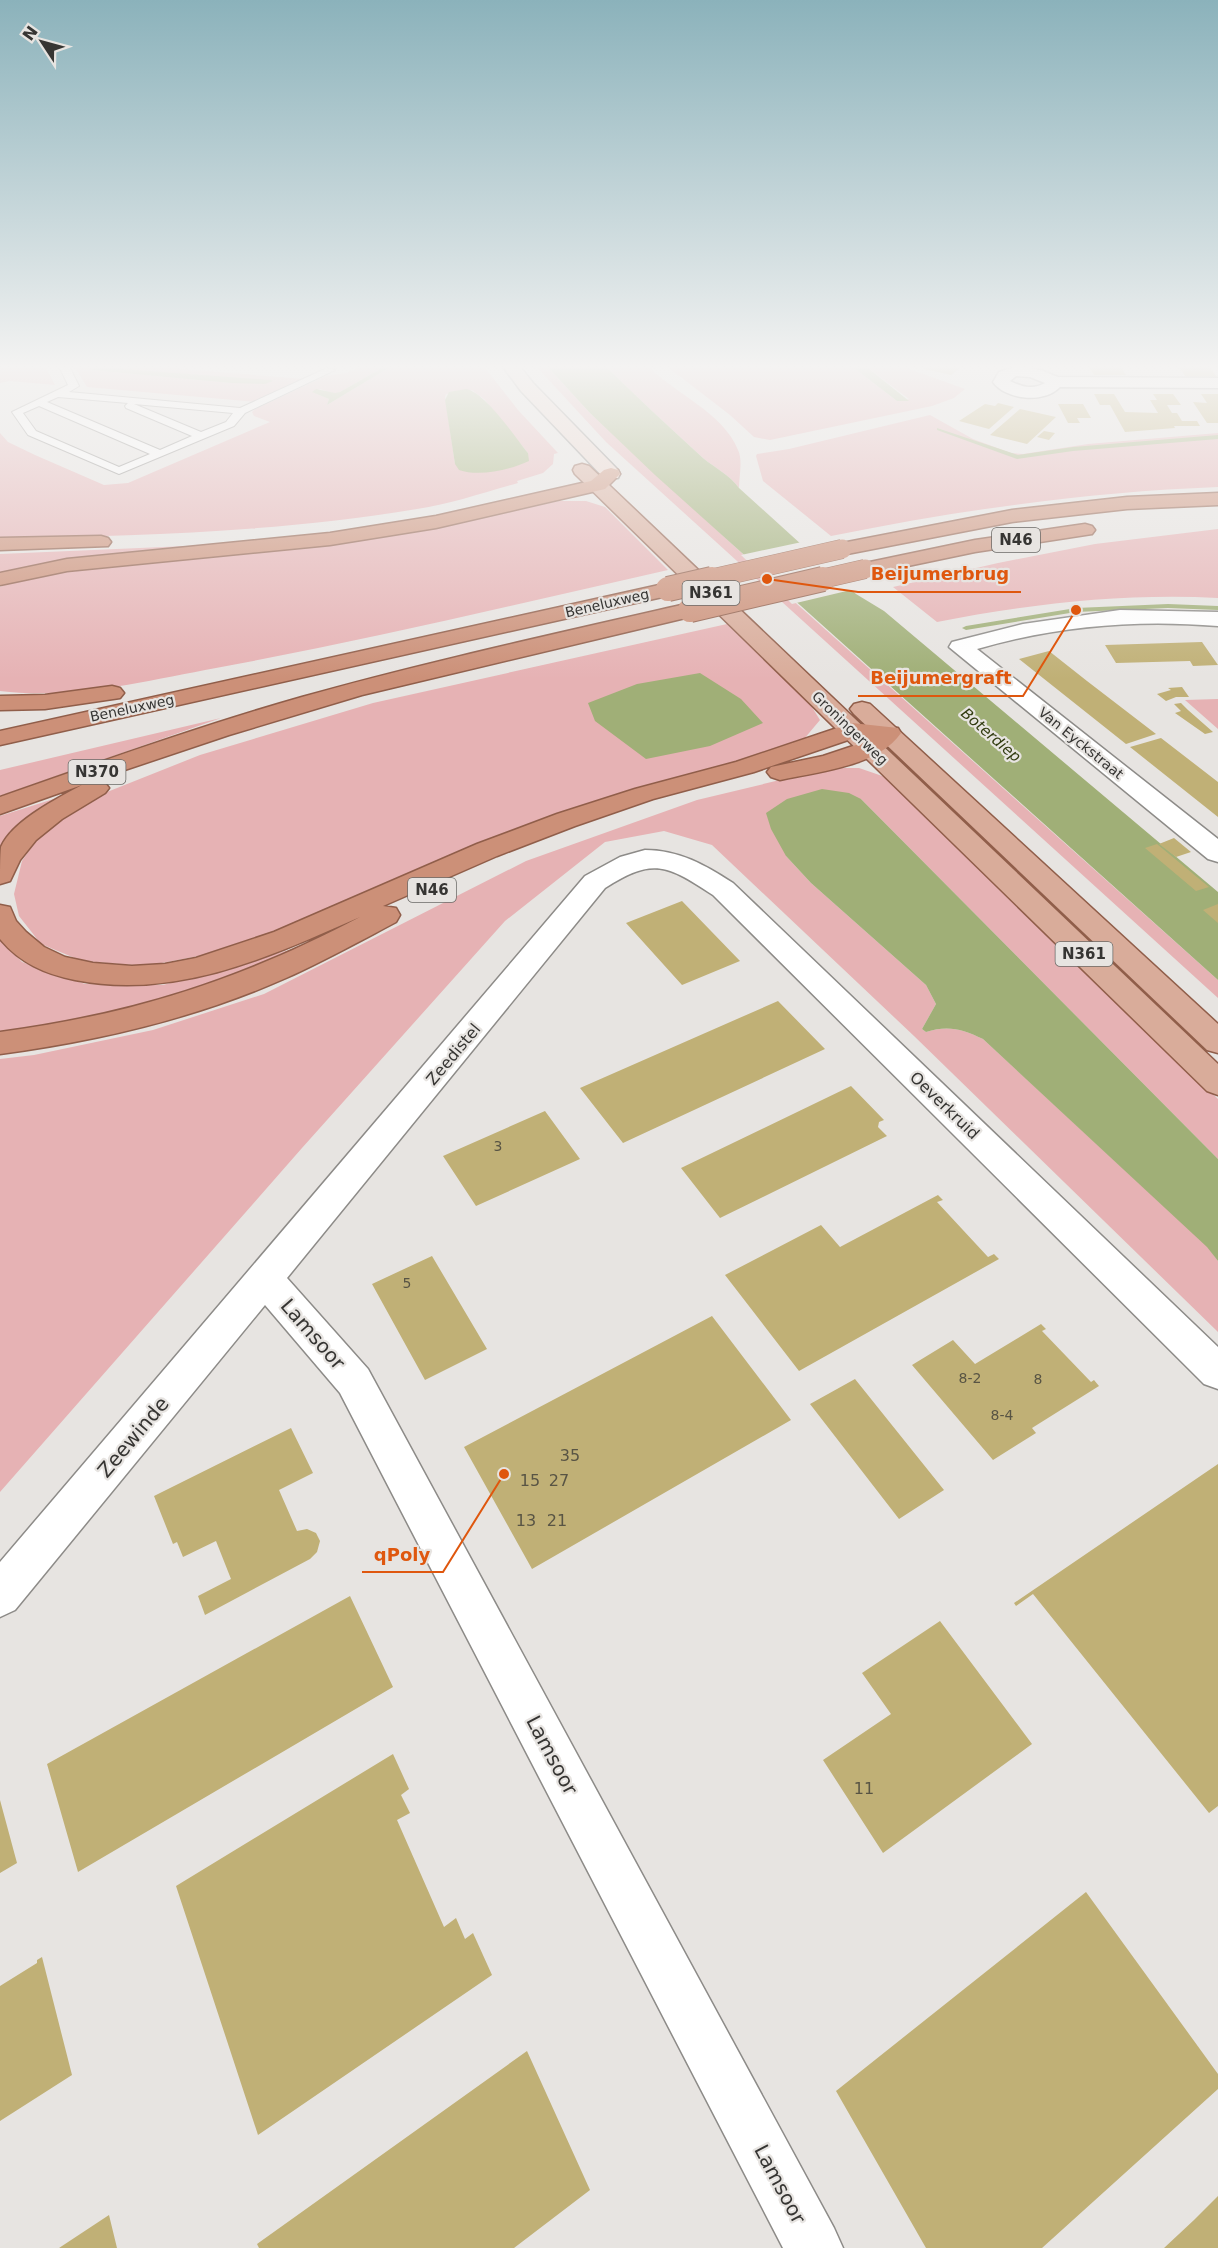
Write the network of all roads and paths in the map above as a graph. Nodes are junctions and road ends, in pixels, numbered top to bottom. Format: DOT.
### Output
graph roads {
  1 [pos="598,469"];
  2 [pos="582,470"];
  3 [pos="605,480"];
  4 [pos="1218,499"];
  5 [pos="1218,517"];
  6 [pos="1186,520"];
  7 [pos="1107,528"];
  8 [pos="0,544"];
  9 [pos="689,546"];
  10 [pos="706,562"];
  11 [pos="0,579"];
  12 [pos="1218,619"];
  13 [pos="349,660"];
  14 [pos="473,660"];
  15 [pos="822,671"];
  16 [pos="847,694"];
  17 [pos="0,703"];
  18 [pos="871,737"];
  19 [pos="0,738"];
  20 [pos="195,739"];
  21 [pos="0,757"];
  22 [pos="0,806"];
  23 [pos="1215,847"];
  24 [pos="659,857"];
  25 [pos="0,875"];
  26 [pos="0,914"];
  27 [pos="1218,1042"];
  28 [pos="0,1043"];
  29 [pos="1218,1083"];
  30 [pos="265,1280"];
  31 [pos="1218,1372"];
  32 [pos="0,1595"];
  33 [pos="814,2248"];
  1 -- 3 [label="main road, Groningerweg / N361"];
  2 -- 3 [label="main road, Groningerweg / N361"];
  2 -- 8 [label="highway"];
  3 -- 9 [label="main road, Groningerweg / N361"];
  3 -- 11 [label="highway"];
  3 -- 18 [label="main road, Groningerweg / N361"];
  4 -- 13 [label="highway, Beneluxweg / N46, bridge"];
  5 -- 6 [label="highway"];
  7 -- 14 [label="highway, Beneluxweg / N46, bridge"];
  10 -- 15 [label="main road, Groningerweg / N361"];
  12 -- 23 [label="street, Van Eyckstraat"];
  13 -- 17 [label="highway, N46"];
  13 -- 19 [label="highway, Beneluxweg / N46"];
  14 -- 20 [label="highway, N46"];
  14 -- 21 [label="highway, N46"];
  16 -- 18 [label="main road, Groningerweg / N361"];
  18 -- 26 [label="highway, N46"];
  18 -- 27 [label="main road, Groningerweg / N361"];
  18 -- 28 [label="highway, N46"];
  18 -- 29 [label="main road, Groningerweg / N361"];
  20 -- 22 [label="highway, N370"];
  20 -- 25 [label="highway, N46"];
  24 -- 30 [label="street, Zeedistel"];
  24 -- 31 [label="street, Oeverkruid"];
  30 -- 32 [label="street, Zeewinde"];
  30 -- 33 [label="street, Lamsoor"];
}
